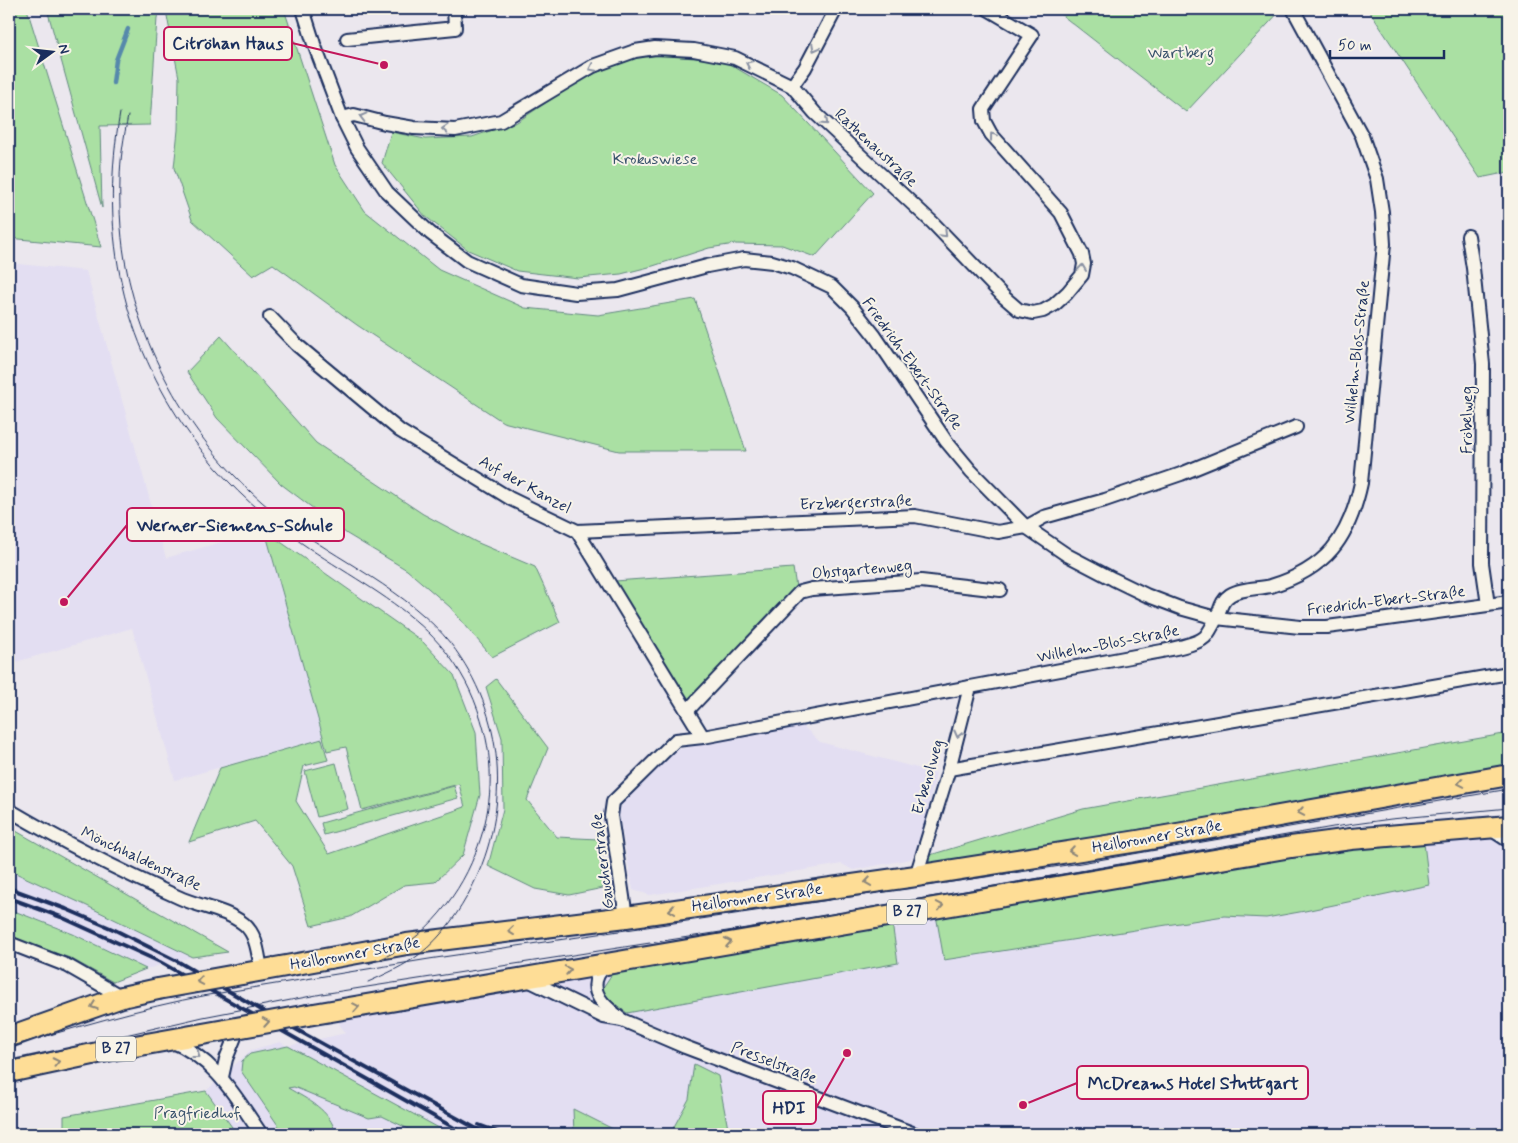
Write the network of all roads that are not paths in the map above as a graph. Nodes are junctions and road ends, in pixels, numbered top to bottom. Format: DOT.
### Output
graph roads {
  1 [pos="303,9"];
  2 [pos="454,9"];
  3 [pos="836,9"];
  4 [pos="988,9"];
  5 [pos="1292,9"];
  6 [pos="346,39"];
  7 [pos="792,86"];
  8 [pos="342,118"];
  9 [pos="1468,236"];
  10 [pos="270,317"];
  11 [pos="1296,426"];
  12 [pos="1026,528"];
  13 [pos="577,531"];
  14 [pos="1000,590"];
  15 [pos="1509,602"];
  16 [pos="1488,605"];
  17 [pos="1216,618"];
  18 [pos="1509,673"];
  19 [pos="970,687"];
  20 [pos="688,710"];
  21 [pos="702,737"];
  22 [pos="949,769"];
  23 [pos="1509,775"];
  24 [pos="613,802"];
  25 [pos="9,810"];
  26 [pos="1509,826"];
  27 [pos="1489,828"];
  28 [pos="1509,841"];
  29 [pos="916,876"];
  30 [pos="626,917"];
  31 [pos="9,943"];
  32 [pos="608,963"];
  33 [pos="261,970"];
  34 [pos="524,978"];
  35 [pos="122,997"];
  36 [pos="622,1020"];
  37 [pos="232,1029"];
  38 [pos="9,1037"];
  39 [pos="168,1040"];
  40 [pos="9,1072"];
  41 [pos="222,1077"];
  42 [pos="261,1134"];
  43 [pos="915,1134"];
  1 -- 8 [label="street, Friedrich-Ebert-Straße"];
  2 -- 6 [label="street"];
  3 -- 7 [label="street, one-way"];
  7 -- 4 [label="street, Rathenaustraße, one-way"];
  5 -- 17 [label="street, Wilhelm-Blos-Straße"];
  7 -- 8 [label="street, Rathenaustraße, one-way"];
  8 -- 12 [label="street, Friedrich-Ebert-Straße"];
  9 -- 16 [label="street, Fröbelweg"];
  10 -- 13 [label="street, Auf der Kanzel"];
  11 -- 12 [label="street, Erzbergerstraße"];
  12 -- 13 [label="street, Erzbergerstraße"];
  12 -- 17 [label="street, Friedrich-Ebert-Straße"];
  13 -- 20 [label="street, Auf der Kanzel"];
  14 -- 20 [label="street, Obstgartenweg"];
  15 -- 16 [label="street, Friedrich-Ebert-Straße"];
  16 -- 17 [label="street, Friedrich-Ebert-Straße"];
  17 -- 19 [label="street, Wilhelm-Blos-Straße"];
  18 -- 22 [label="street"];
  19 -- 21 [label="street, Wilhelm-Blos-Straße"];
  19 -- 22 [label="street, Erbenolweg, one-way"];
  20 -- 21 [label="street, Auf der Kanzel"];
  21 -- 24 [label="street, Wilhelm-Blos-Straße"];
  22 -- 29 [label="street, Erbenolweg"];
  23 -- 29 [label="main road, Heilbronner Straße / B 27, one-way"];
  24 -- 30 [label="street, Gaucherstraße"];
  25 -- 33 [label="street, Mönchhaldenstraße"];
  26 -- 27 [label="main road, Heilbronner Straße / B 27"];
  27 -- 28 [label="street"];
  32 -- 27 [label="main road, Heilbronner Straße / B 27, one-way"];
  29 -- 30 [label="main road, Heilbronner Straße / B 27, one-way"];
  30 -- 33 [label="main road, Heilbronner Straße / B 27, one-way"];
  31 -- 35 [label="street"];
  34 -- 32 [label="main road, Heilbronner Straße / B 27, one-way"];
  32 -- 36 [label="street, Presselstraße"];
  33 -- 35 [label="main road, Heilbronner Straße / B 27, one-way, bridge"];
  34 -- 36 [label="street, Presselstraße"];
  37 -- 34 [label="main road, Heilbronner Straße / B 27, one-way, bridge"];
  35 -- 38 [label="main road, Heilbronner Straße / B 27, one-way"];
  36 -- 43 [label="street, Presselstraße"];
  37 -- 39 [label="main road, Heilbronner Straße / B 27"];
  37 -- 41 [label="street"];
  40 -- 39 [label="main road, Heilbronner Straße / B 27, one-way"];
  39 -- 41 [label="street, one-way"];
  41 -- 42 [label="street"];
}
